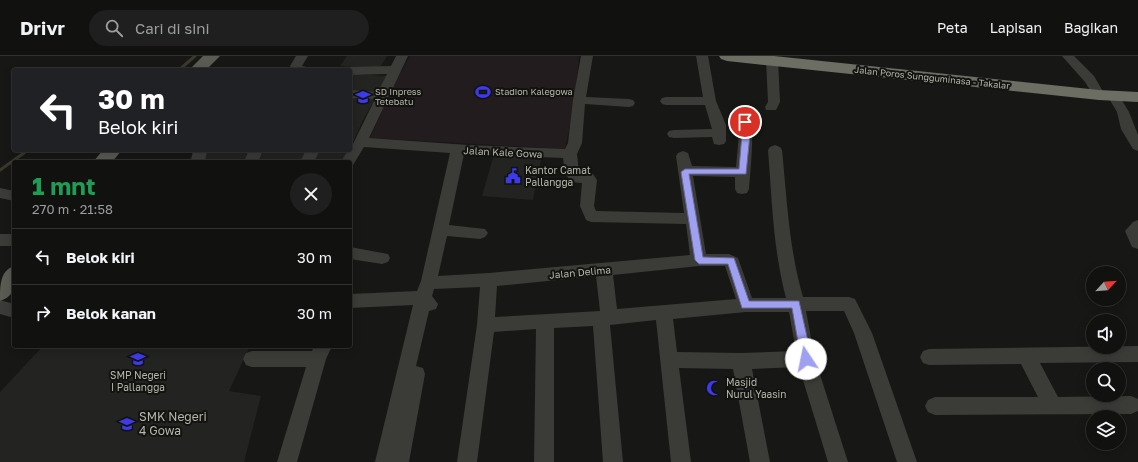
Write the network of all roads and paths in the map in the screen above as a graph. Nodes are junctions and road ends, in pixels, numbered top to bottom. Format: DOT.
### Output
graph roads {
  1 [pos="212,56"];
  2 [pos="302,56"];
  3 [pos="402,56"];
  4 [pos="587,56"];
  5 [pos="702,56"];
  6 [pos="727,56"];
  7 [pos="1068,56"];
  8 [pos="775,59"];
  9 [pos="199,68"];
  10 [pos="297,68"];
  11 [pos="394,70"];
  12 [pos="352,71"];
  13 [pos="352,94"];
  14 [pos="383,96"];
  15 [pos="1107,96"];
  16 [pos="1138,97"];
  17 [pos="579,100"];
  18 [pos="666,101"];
  19 [pos="710,101"];
  20 [pos="629,103"];
  21 [pos="771,107"];
  22 [pos="745,122"];
  23 [pos="674,134"];
  24 [pos="360,142"];
  25 [pos="1138,146"];
  26 [pos="463,150"];
  27 [pos="775,150"];
  28 [pos="111,152"];
  29 [pos="570,154"];
  30 [pos="683,156"];
  31 [pos="104,160"];
  32 [pos="349,160"];
  33 [pos="685,172"];
  34 [pos="743,172"];
  35 [pos="455,183"];
  36 [pos="742,189"];
  37 [pos="692,219"];
  38 [pos="1138,226"];
  39 [pos="450,231"];
  40 [pos="480,233"];
  41 [pos="0,240"];
  42 [pos="12,240"];
  43 [pos="1138,243"];
  44 [pos="352,253"];
  45 [pos="382,258"];
  46 [pos="699,260"];
  47 [pos="604,270"];
  48 [pos="12,277"];
  49 [pos="489,280"];
  50 [pos="433,282"];
  51 [pos="0,292"];
  52 [pos="352,301"];
  53 [pos="426,301"];
  54 [pos="796,304"];
  55 [pos="746,305"];
  56 [pos="664,313"];
  57 [pos="605,318"];
  58 [pos="544,322"];
  59 [pos="486,325"];
  60 [pos="320,353"];
  61 [pos="1138,354"];
  62 [pos="1026,356"];
  63 [pos="929,357"];
  64 [pos="252,359"];
  65 [pos="806,359"];
  66 [pos="670,360"];
  67 [pos="740,361"];
  68 [pos="1053,405"];
  69 [pos="1131,405"];
  70 [pos="935,406"];
  71 [pos="287,462"];
  72 [pos="385,462"];
  73 [pos="399,462"];
  74 [pos="467,462"];
  75 [pos="544,462"];
  76 [pos="613,462"];
  77 [pos="681,462"];
  78 [pos="760,462"];
  79 [pos="838,462"];
  80 [pos="907,462"];
  1 -- 9 [label="main road"];
  2 -- 10 [label="street"];
  3 -- 11 [label="street"];
  4 -- 17 [label="street"];
  5 -- 19 [label="street"];
  6 -- 8 [label="highway, Jalan Poros Sungguminasa - Takalar"];
  7 -- 15 [label="street"];
  8 -- 15 [label="highway, Jalan Poros Sungguminasa - Takalar"];
  8 -- 21 [label="street"];
  11 -- 12 [label="street"];
  11 -- 14 [label="street"];
  13 -- 14 [label="street"];
  14 -- 24 [label="street"];
  15 -- 16 [label="highway, Jalan Poros Sungguminasa - Takalar"];
  15 -- 25 [label="street"];
  17 -- 20 [label="street"];
  17 -- 29 [label="street"];
  18 -- 19 [label="street"];
  19 -- 23 [label="street"];
  22 -- 34 [label="street"];
  24 -- 26 [label="street, Jalan Kale Gowa"];
  24 -- 32 [label="street"];
  26 -- 29 [label="street, Jalan Kale Gowa"];
  26 -- 35 [label="street"];
  27 -- 54 [label="street"];
  28 -- 31 [label="main road"];
  29 -- 37 [label="street"];
  30 -- 33 [label="street"];
  33 -- 34 [label="street"];
  33 -- 37 [label="street"];
  34 -- 36 [label="street"];
  35 -- 39 [label="street"];
  35 -- 50 [label="street"];
  37 -- 46 [label="street"];
  38 -- 43 [label="street"];
  39 -- 40 [label="street"];
  39 -- 50 [label="street"];
  41 -- 42 [label="street"];
  44 -- 45 [label="street"];
  46 -- 47 [label="street, Jalan Delima"];
  46 -- 55 [label="street, Jalan Delima"];
  47 -- 49 [label="street, Jalan Delima"];
  47 -- 57 [label="street"];
  48 -- 51 [label="main road"];
  49 -- 50 [label="street, Jalan Delima"];
  49 -- 59 [label="street"];
  50 -- 53 [label="street"];
  52 -- 53 [label="street"];
  53 -- 72 [label="street"];
  53 -- 73 [label="street"];
  54 -- 55 [label="street"];
  54 -- 65 [label="street"];
  54 -- 80 [label="street"];
  55 -- 56 [label="street"];
  56 -- 57 [label="street"];
  56 -- 66 [label="street"];
  57 -- 58 [label="street"];
  57 -- 76 [label="street"];
  58 -- 59 [label="street"];
  58 -- 75 [label="street"];
  59 -- 74 [label="street"];
  60 -- 64 [label="street"];
  60 -- 71 [label="street"];
  61 -- 62 [label="street"];
  62 -- 63 [label="street"];
  62 -- 68 [label="street"];
  65 -- 67 [label="street"];
  65 -- 79 [label="street"];
  66 -- 67 [label="street"];
  66 -- 77 [label="street"];
  67 -- 78 [label="street"];
  68 -- 69 [label="street"];
  68 -- 70 [label="street"];
}
